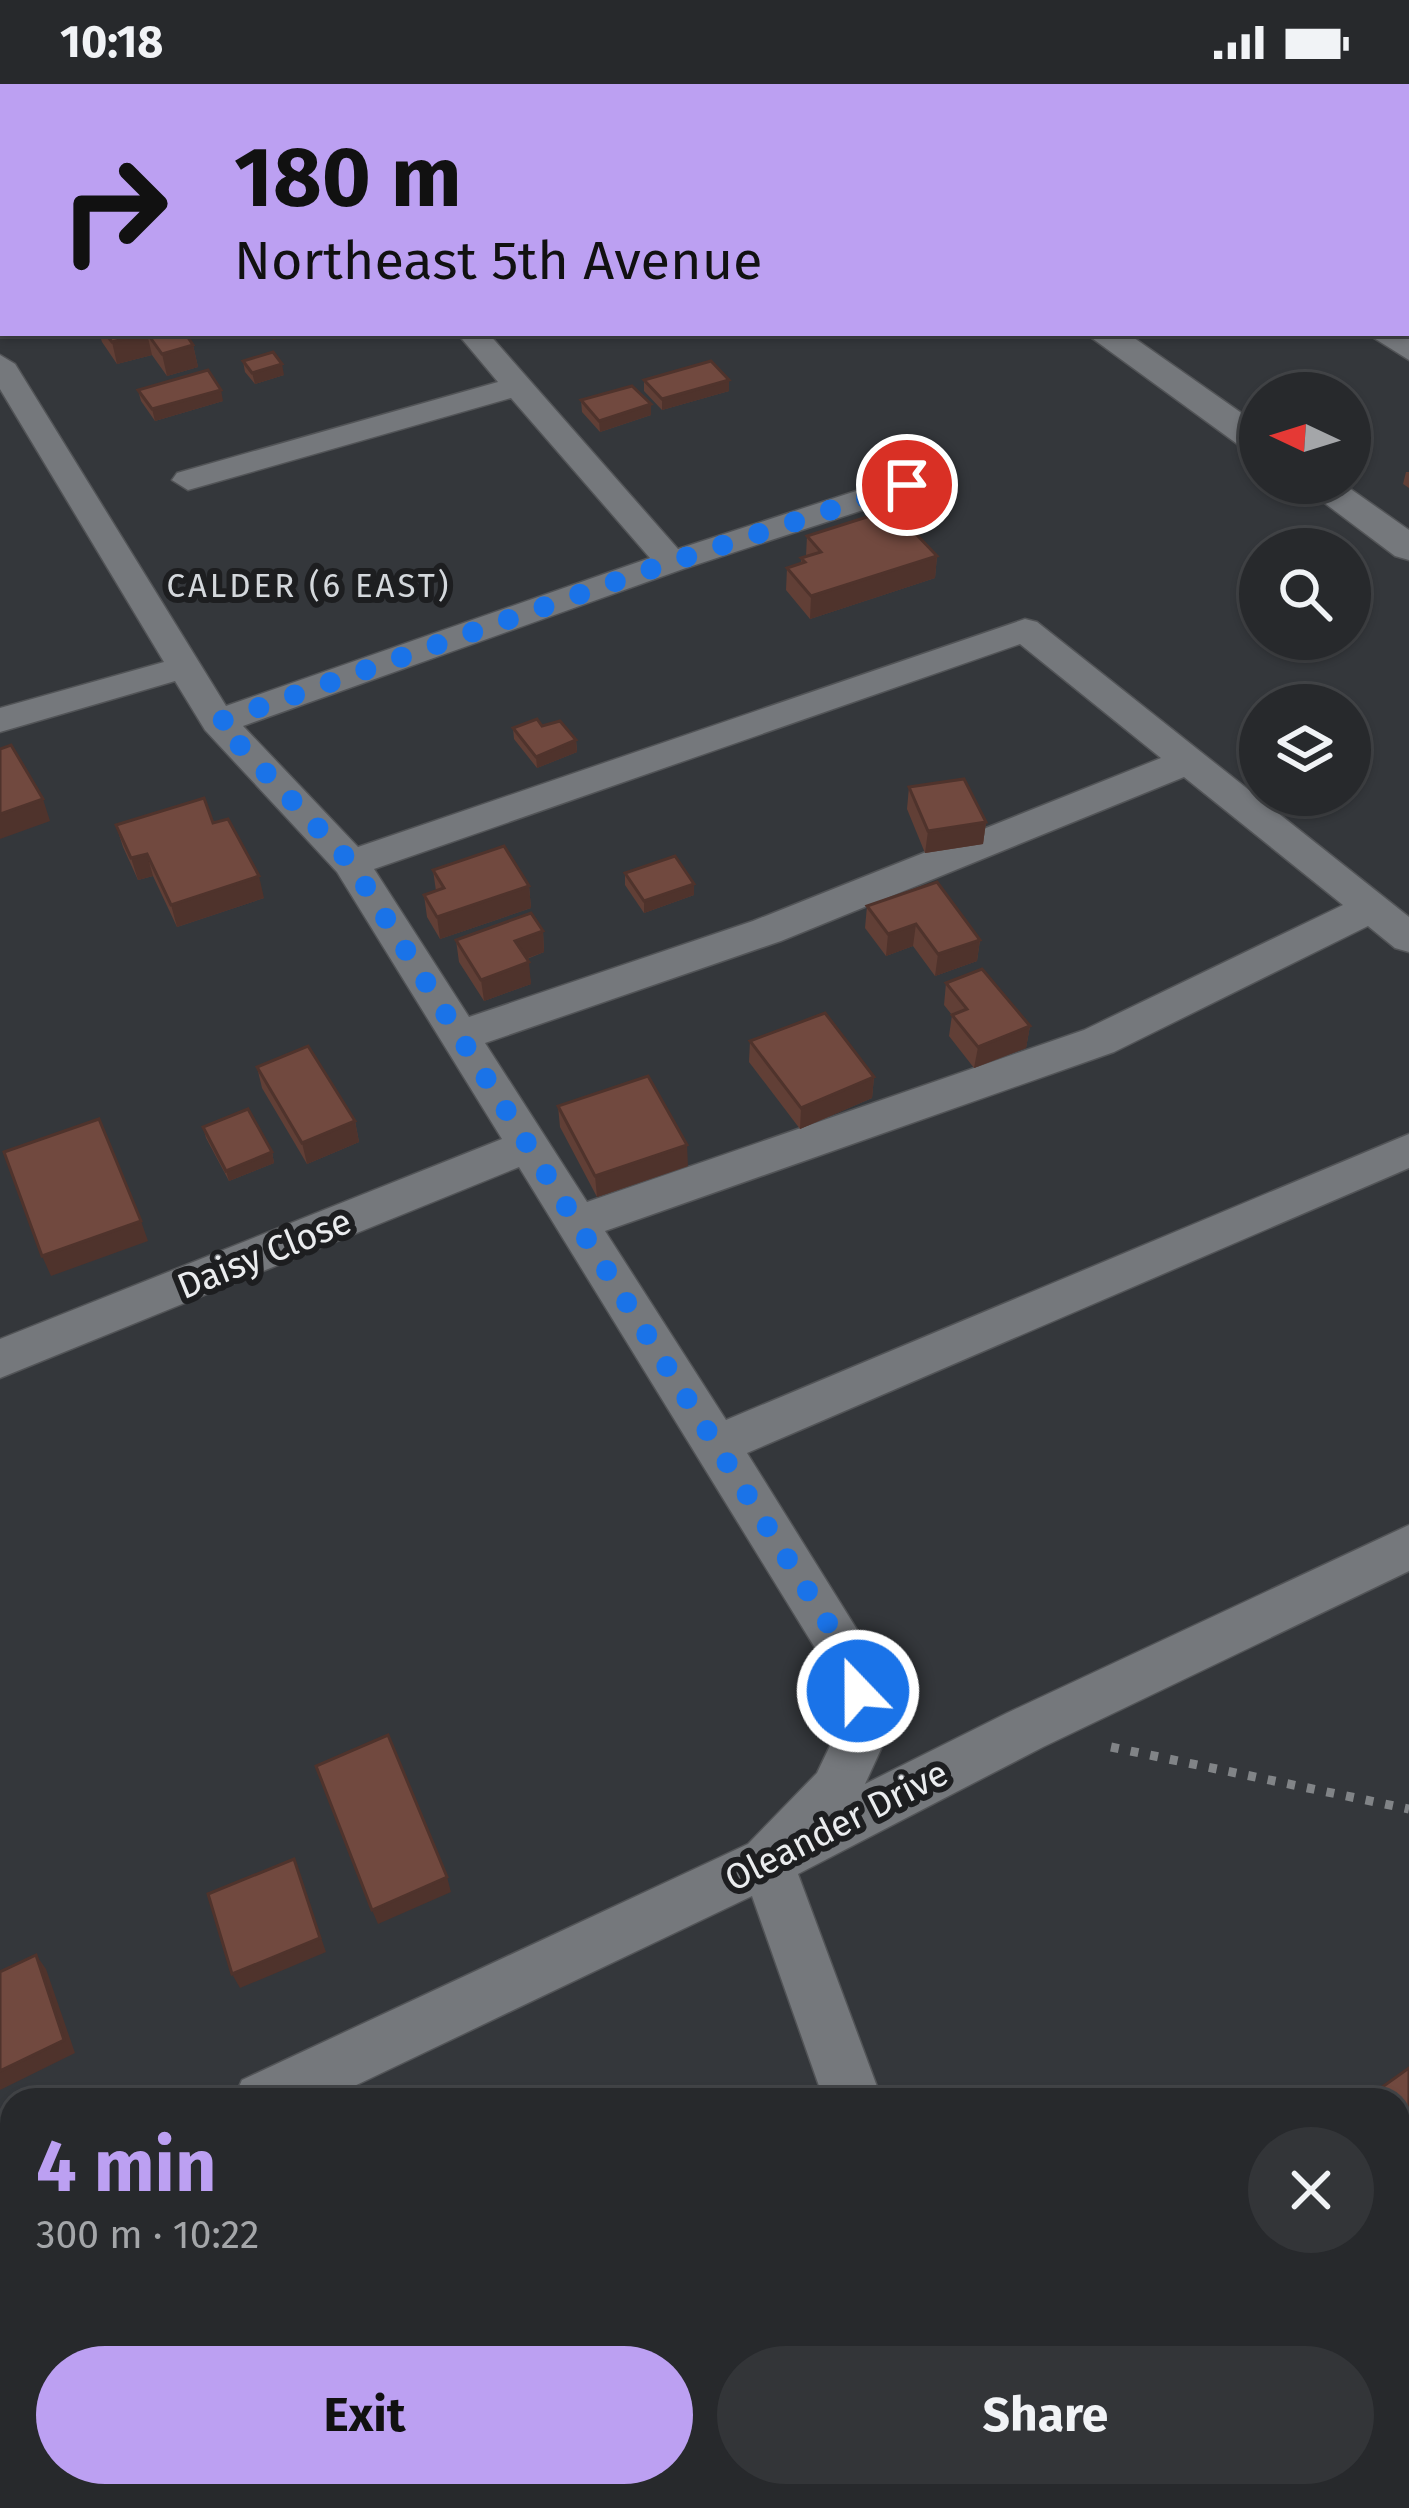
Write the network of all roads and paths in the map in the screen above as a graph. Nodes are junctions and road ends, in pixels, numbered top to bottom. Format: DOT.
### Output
graph roads {
  1 [pos="475,336"];
  2 [pos="1107,336"];
  3 [pos="0,364"];
  4 [pos="518,386"];
  5 [pos="1239,428"];
  6 [pos="188,480"];
  7 [pos="907,485"];
  8 [pos="1347,504"];
  9 [pos="1409,548"];
  10 [pos="671,562"];
  11 [pos="184,667"];
  12 [pos="0,720"];
  13 [pos="218,722"];
  14 [pos="1188,760"];
  15 [pos="351,863"];
  16 [pos="1371,908"];
  17 [pos="1409,938"];
  18 [pos="458,1036"];
  19 [pos="528,1146"];
  20 [pos="1409,1150"];
  21 [pos="577,1223"];
  22 [pos="0,1359"];
  23 [pos="716,1445"];
  24 [pos="1409,1547"];
  25 [pos="1025,1730"];
  26 [pos="1409,1809"];
  27 [pos="767,1862"];
  28 [pos="287,2088"];
  29 [pos="849,2088"];
  1 -- 4 [label="street"];
  2 -- 5 [label="street"];
  3 -- 11 [label="street"];
  4 -- 6 [label="street"];
  4 -- 10 [label="street"];
  7 -- 10 [label="street"];
  8 -- 9 [label="street"];
  10 -- 13 [label="street"];
  11 -- 12 [label="street"];
  11 -- 13 [label="street"];
  13 -- 15 [label="street"];
  14 -- 15 [label="street"];
  14 -- 16 [label="street"];
  14 -- 18 [label="street"];
  15 -- 18 [label="street"];
  16 -- 17 [label="street"];
  16 -- 21 [label="street"];
  18 -- 19 [label="street"];
  19 -- 21 [label="street"];
  19 -- 22 [label="street, Daisy Close"];
  20 -- 23 [label="street"];
  21 -- 23 [label="street"];
  23 -- 27 [label="street"];
  24 -- 25 [label="street, Oleander Drive"];
  25 -- 26 [label="path"];
  25 -- 27 [label="street, Oleander Drive"];
  27 -- 28 [label="street, Oleander Drive"];
  27 -- 29 [label="street"];
}
